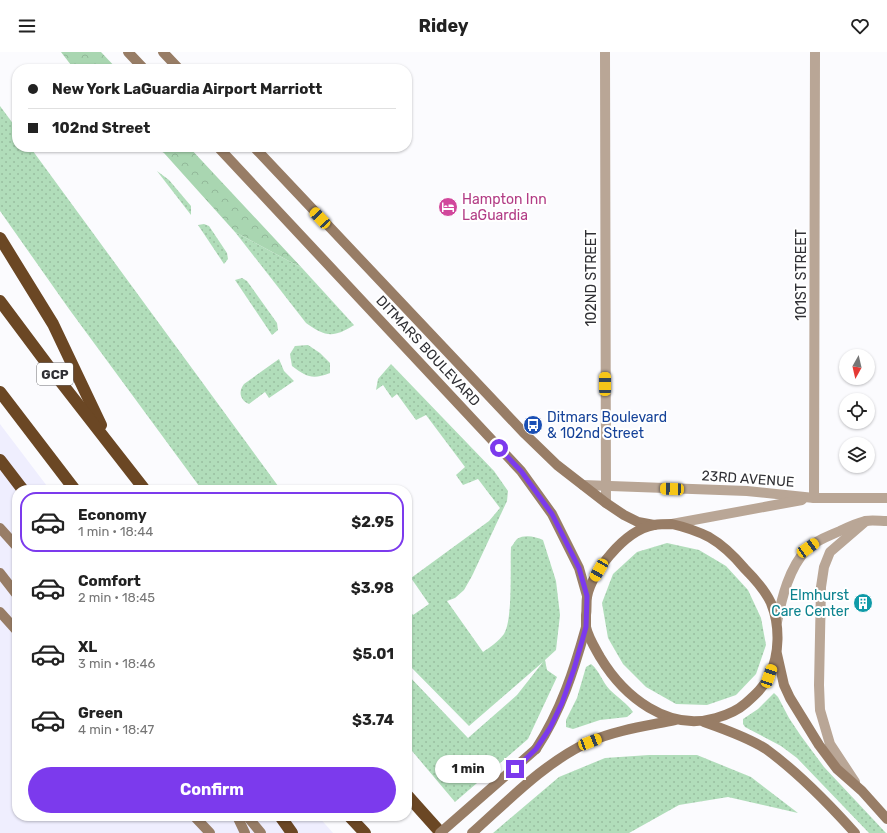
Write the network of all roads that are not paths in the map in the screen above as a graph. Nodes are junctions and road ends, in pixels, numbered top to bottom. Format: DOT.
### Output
graph roads {
  1 [pos="128,52"];
  2 [pos="163,52"];
  3 [pos="605,52"];
  4 [pos="815,52"];
  5 [pos="139,64"];
  6 [pos="174,64"];
  7 [pos="223,152"];
  8 [pos="259,152"];
  9 [pos="0,238"];
  10 [pos="0,301"];
  11 [pos="0,392"];
  12 [pos="111,446"];
  13 [pos="0,460"];
  14 [pos="19,485"];
  15 [pos="71,485"];
  16 [pos="141,485"];
  17 [pos="583,485"];
  18 [pos="606,485"];
  19 [pos="814,498"];
  20 [pos="887,498"];
  21 [pos="606,503"];
  22 [pos="866,521"];
  23 [pos="887,521"];
  24 [pos="672,524"];
  25 [pos="654,525"];
  26 [pos="0,528"];
  27 [pos="12,541"];
  28 [pos="0,573"];
  29 [pos="12,589"];
  30 [pos="587,596"];
  31 [pos="0,612"];
  32 [pos="777,622"];
  33 [pos="12,625"];
  34 [pos="586,627"];
  35 [pos="777,652"];
  36 [pos="675,720"];
  37 [pos="704,722"];
  38 [pos="862,792"];
  39 [pos="412,801"];
  40 [pos="887,820"];
  41 [pos="199,821"];
  42 [pos="239,821"];
  43 [pos="250,821"];
  44 [pos="284,821"];
  45 [pos="354,821"];
  46 [pos="210,833"];
  47 [pos="245,833"];
  48 [pos="261,833"];
  49 [pos="292,833"];
  50 [pos="365,833"];
  51 [pos="441,833"];
  52 [pos="472,833"];
  53 [pos="855,833"];
  1 -- 5 [label="street"];
  2 -- 6 [label="street"];
  3 -- 18 [label="street, 102ND STREET"];
  4 -- 19 [label="street, 101ST STREET"];
  7 -- 30 [label="street, DITMARS BOULEVARD"];
  8 -- 17 [label="street, DITMARS BOULEVARD"];
  9 -- 12 [label="highway"];
  10 -- 12 [label="highway, GCP"];
  11 -- 15 [label="highway"];
  12 -- 16 [label="highway, GCP"];
  13 -- 14 [label="highway"];
  17 -- 18 [label="street, 23RD AVENUE"];
  17 -- 21 [label="street, DITMARS BOULEVARD"];
  18 -- 19 [label="street, 23RD AVENUE"];
  18 -- 21 [label="street, 102ND STREET"];
  19 -- 20 [label="street, 23RD AVENUE"];
  19 -- 24 [label="street, 23RD AVENUE"];
  21 -- 25 [label="street, DITMARS BOULEVARD"];
  22 -- 23 [label="street"];
  22 -- 32 [label="street"];
  22 -- 38 [label="street"];
  24 -- 25 [label="street"];
  24 -- 32 [label="street"];
  25 -- 30 [label="street"];
  26 -- 27 [label="street"];
  28 -- 29 [label="street"];
  30 -- 34 [label="street"];
  31 -- 33 [label="street"];
  32 -- 35 [label="street"];
  34 -- 36 [label="street"];
  34 -- 51 [label="street, bridge"];
  35 -- 37 [label="street"];
  35 -- 38 [label="street"];
  36 -- 37 [label="street"];
  36 -- 52 [label="street"];
  37 -- 53 [label="street"];
  38 -- 40 [label="street"];
  39 -- 51 [label="highway"];
  41 -- 46 [label="street"];
  42 -- 47 [label="street"];
  43 -- 48 [label="street"];
  44 -- 49 [label="highway"];
  45 -- 50 [label="highway"];
}
